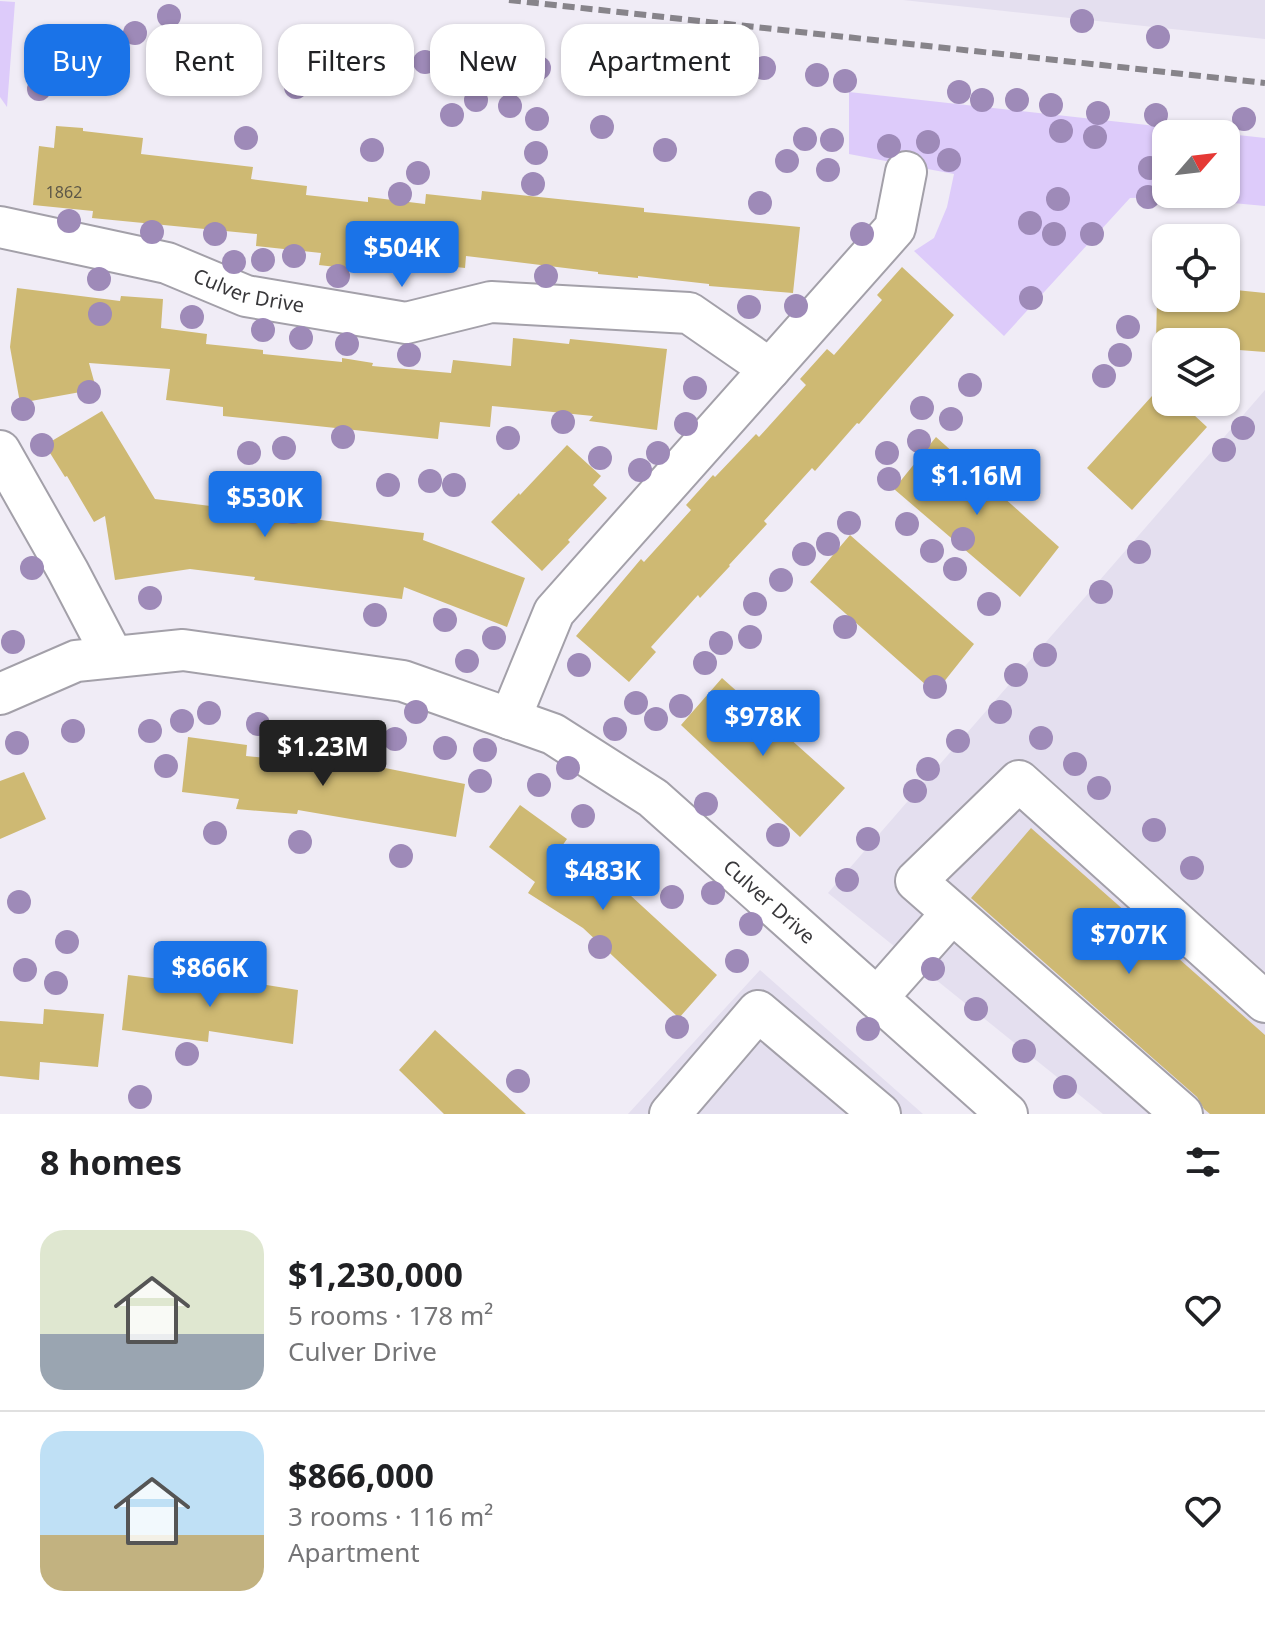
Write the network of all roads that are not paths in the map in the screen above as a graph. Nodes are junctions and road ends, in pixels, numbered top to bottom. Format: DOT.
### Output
graph roads {
  1 [pos="906,172"];
  2 [pos="0,227"];
  3 [pos="770,369"];
  4 [pos="0,451"];
  5 [pos="113,657"];
  6 [pos="0,694"];
  7 [pos="510,719"];
  8 [pos="952,913"];
  9 [pos="877,998"];
  10 [pos="1265,1002"];
  11 [pos="997,1111"];
  12 [pos="670,1114"];
  13 [pos="880,1114"];
  14 [pos="1182,1114"];
  1 -- 3 [label="street"];
  2 -- 3 [label="street, Culver Drive"];
  3 -- 7 [label="street"];
  4 -- 5 [label="street"];
  5 -- 6 [label="street, Culver Drive"];
  5 -- 7 [label="street, Culver Drive"];
  7 -- 9 [label="street, Culver Drive"];
  8 -- 9 [label="street"];
  8 -- 10 [label="street"];
  8 -- 14 [label="street"];
  9 -- 11 [label="street, Culver Drive"];
  12 -- 13 [label="street"];
}
